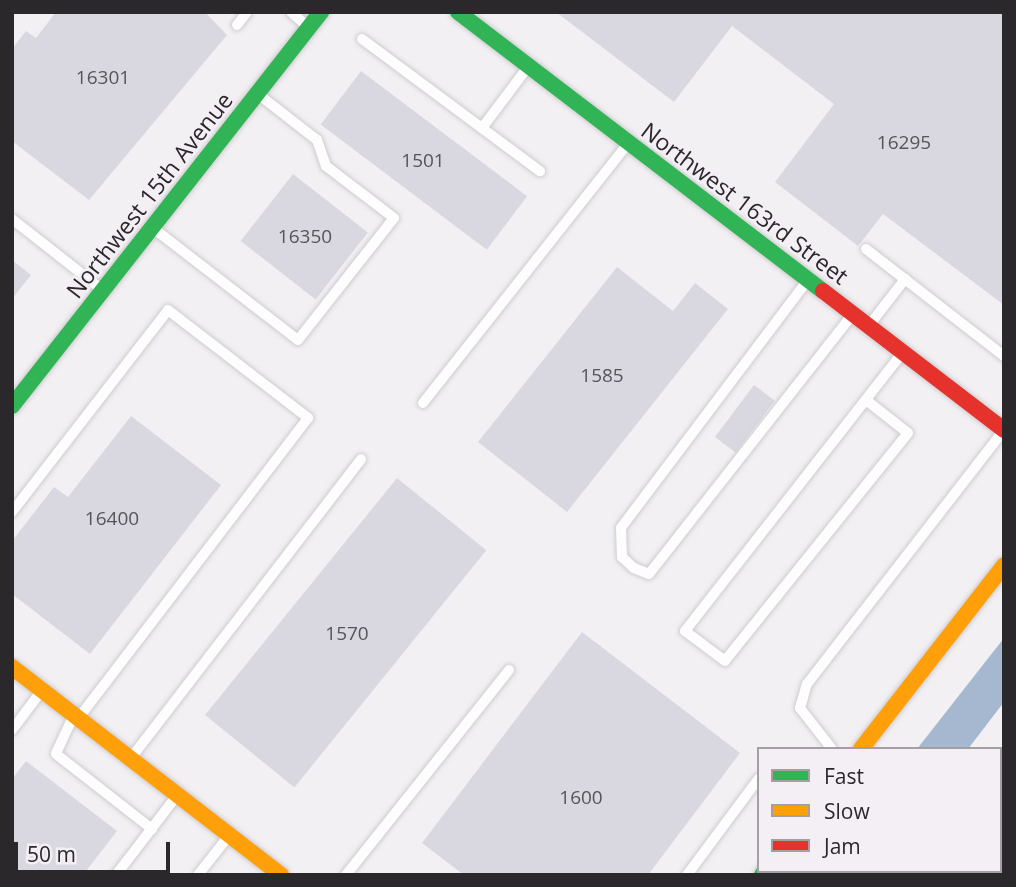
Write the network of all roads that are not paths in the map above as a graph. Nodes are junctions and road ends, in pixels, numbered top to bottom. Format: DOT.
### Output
graph roads {
  1 [pos="247,12"];
  2 [pos="290,12"];
  3 [pos="321,12"];
  4 [pos="458,12"];
  5 [pos="237,25"];
  6 [pos="309,28"];
  7 [pos="362,39"];
  8 [pos="529,66"];
  9 [pos="257,94"];
  10 [pos="482,128"];
  11 [pos="628,142"];
  12 [pos="540,171"];
  13 [pos="12,219"];
  14 [pos="153,227"];
  15 [pos="866,249"];
  16 [pos="905,279"];
  17 [pos="808,280"];
  18 [pos="103,290"];
  19 [pos="852,314"];
  20 [pos="869,327"];
  21 [pos="902,353"];
  22 [pos="1004,356"];
  23 [pos="866,400"];
  24 [pos="424,403"];
  25 [pos="12,407"];
  26 [pos="1004,430"];
  27 [pos="361,459"];
  28 [pos="12,512"];
  29 [pos="1004,565"];
  30 [pos="12,667"];
  31 [pos="509,670"];
  32 [pos="43,690"];
  33 [pos="76,716"];
  34 [pos="12,730"];
  35 [pos="830,747"];
  36 [pos="863,747"];
  37 [pos="130,758"];
  38 [pos="757,781"];
  39 [pos="178,795"];
  40 [pos="152,829"];
  41 [pos="230,835"];
  42 [pos="116,875"];
  43 [pos="198,875"];
  44 [pos="281,875"];
  45 [pos="346,875"];
  46 [pos="687,875"];
  1 -- 5 [label="lane"];
  2 -- 6 [label="lane"];
  3 -- 6 [label="street, Northwest 15th Avenue"];
  4 -- 8 [label="street, Northwest 163rd Street"];
  6 -- 9 [label="street, Northwest 15th Avenue"];
  7 -- 10 [label="lane"];
  8 -- 10 [label="lane"];
  8 -- 11 [label="street, Northwest 163rd Street"];
  9 -- 14 [label="street, Northwest 15th Avenue"];
  9 -- 14 [label="lane"];
  10 -- 12 [label="lane"];
  11 -- 17 [label="street, Northwest 163rd Street"];
  11 -- 24 [label="lane"];
  13 -- 18 [label="lane"];
  14 -- 18 [label="street, Northwest 15th Avenue"];
  15 -- 16 [label="lane"];
  16 -- 20 [label="lane"];
  16 -- 22 [label="lane"];
  17 -- 19 [label="street, Northwest 163rd Street"];
  17 -- 19 [label="lane"];
  18 -- 25 [label="street, Northwest 15th Avenue"];
  19 -- 20 [label="street, Northwest 163rd Street"];
  20 -- 21 [label="street, Northwest 163rd Street"];
  21 -- 23 [label="lane"];
  21 -- 26 [label="street, Northwest 163rd Street"];
  23 -- 23 [label="lane"];
  26 -- 35 [label="lane"];
  27 -- 37 [label="lane"];
  28 -- 33 [label="lane"];
  29 -- 36 [label="street"];
  30 -- 32 [label="street"];
  31 -- 45 [label="lane"];
  32 -- 33 [label="street"];
  32 -- 34 [label="lane"];
  33 -- 37 [label="street"];
  33 -- 40 [label="lane"];
  37 -- 39 [label="street"];
  38 -- 46 [label="lane"];
  39 -- 40 [label="lane"];
  39 -- 41 [label="street"];
  40 -- 42 [label="lane"];
  41 -- 43 [label="lane"];
  41 -- 44 [label="street"];
}
